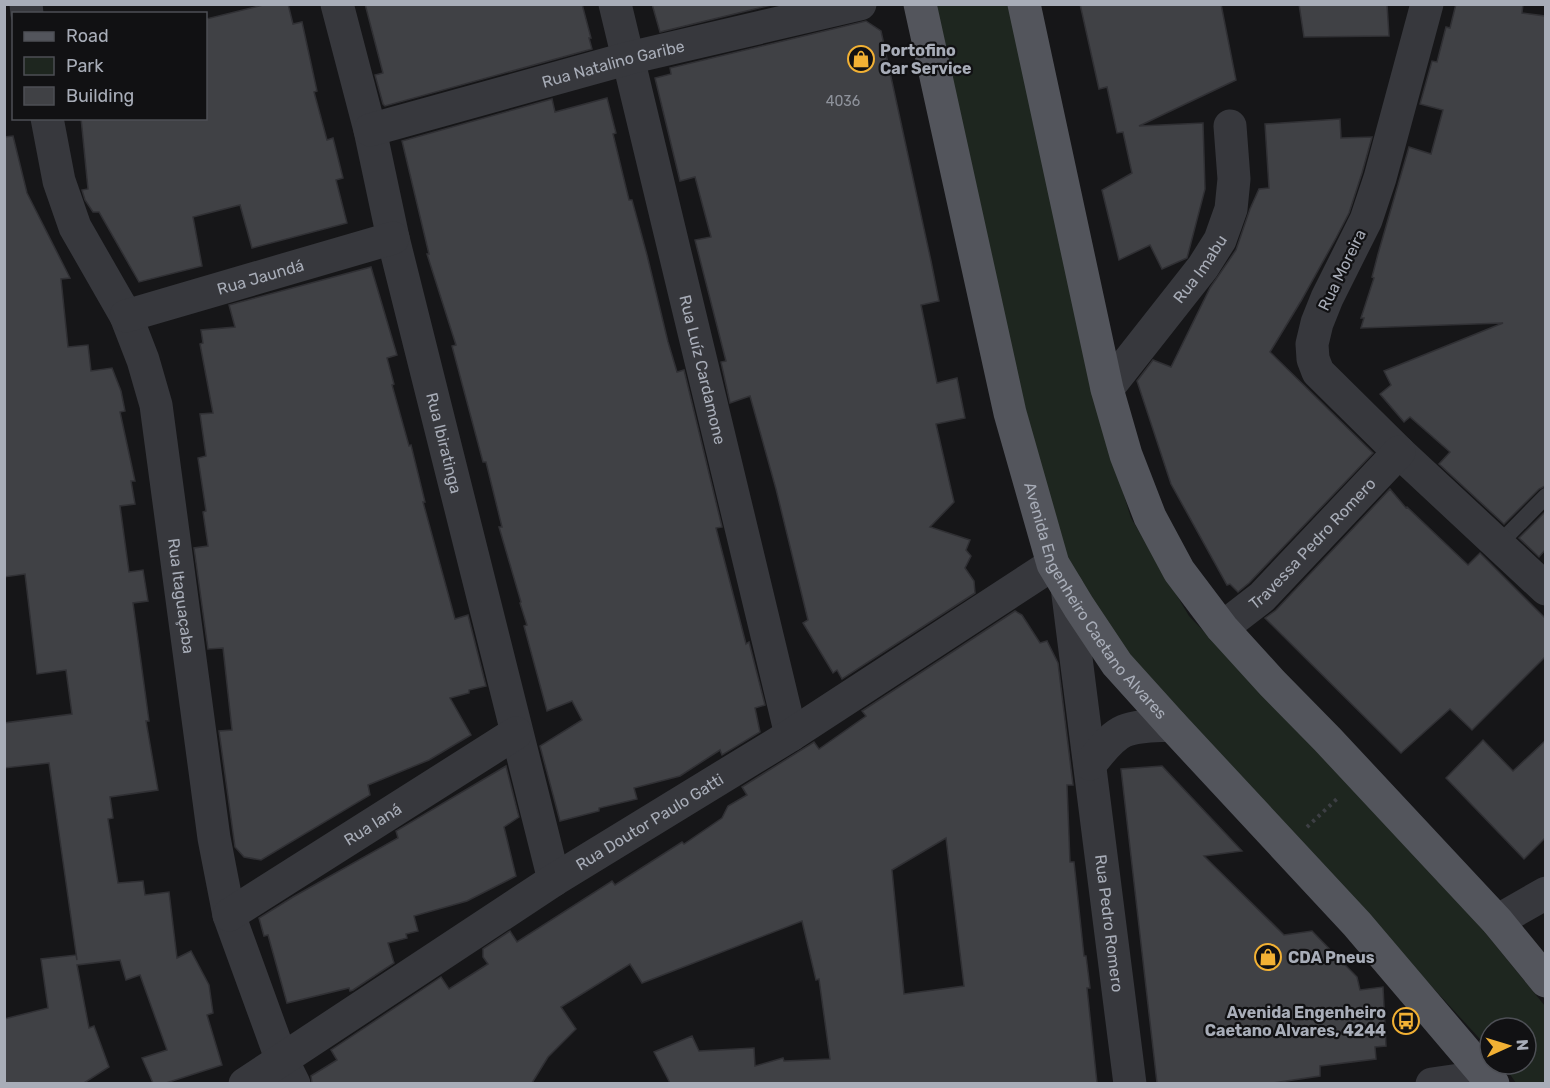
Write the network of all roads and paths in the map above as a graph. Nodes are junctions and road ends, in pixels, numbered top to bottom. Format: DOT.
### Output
graph roads {
  1 [pos="336,4"];
  2 [pos="615,4"];
  3 [pos="860,4"];
  4 [pos="920,4"];
  5 [pos="1024,4"];
  6 [pos="1427,4"];
  7 [pos="629,58"];
  8 [pos="47,120"];
  9 [pos="1230,126"];
  10 [pos="370,130"];
  11 [pos="393,237"];
  12 [pos="126,316"];
  13 [pos="1107,389"];
  14 [pos="1399,452"];
  15 [pos="1545,496"];
  16 [pos="1499,544"];
  17 [pos="1060,575"];
  18 [pos="1545,589"];
  19 [pos="1222,628"];
  20 [pos="1172,725"];
  21 [pos="516,733"];
  22 [pos="791,735"];
  23 [pos="1090,764"];
  24 [pos="1362,777"];
  25 [pos="1285,847"];
  26 [pos="554,880"];
  27 [pos="1545,893"];
  28 [pos="230,915"];
  29 [pos="1497,921"];
  30 [pos="1545,981"];
  31 [pos="287,1071"];
  32 [pos="1490,1080"];
  33 [pos="245,1083"];
  34 [pos="1130,1083"];
  35 [pos="1432,1083"];
  1 -- 10 [label="street, Rua Ibiratinga"];
  2 -- 7 [label="street, Rua Luíz Cardamone"];
  3 -- 7 [label="street, Rua Natalino Garibe"];
  4 -- 17 [label="main road, Avenida Engenheiro Caetano Alvares"];
  5 -- 13 [label="main road"];
  6 -- 14 [label="street, Rua Moreira"];
  7 -- 10 [label="street, Rua Natalino Garibe"];
  7 -- 22 [label="street, Rua Luíz Cardamone"];
  8 -- 12 [label="street, Rua Itaguaçaba"];
  9 -- 13 [label="street, Rua Imabu"];
  10 -- 11 [label="street, Rua Ibiratinga"];
  11 -- 12 [label="street, Rua Jaundá"];
  11 -- 21 [label="street, Rua Ibiratinga"];
  12 -- 28 [label="street, Rua Itaguaçaba"];
  13 -- 19 [label="main road"];
  14 -- 16 [label="street, Rua Moreira"];
  14 -- 19 [label="street, Travessa Pedro Romero"];
  15 -- 16 [label="lane"];
  16 -- 18 [label="street, Rua Moreira"];
  17 -- 20 [label="main road, Avenida Engenheiro Caetano Alvares"];
  17 -- 22 [label="street, Rua Doutor Paulo Gatti"];
  17 -- 23 [label="street, Rua Pedro Romero"];
  19 -- 24 [label="main road"];
  20 -- 23 [label="street"];
  20 -- 25 [label="main road, Avenida Engenheiro Caetano Alvares"];
  21 -- 26 [label="street, Rua Ibiratinga"];
  21 -- 28 [label="street, Rua Ianá"];
  22 -- 26 [label="street, Rua Doutor Paulo Gatti"];
  23 -- 34 [label="street, Rua Pedro Romero"];
  24 -- 25 [label="path"];
  24 -- 29 [label="main road"];
  25 -- 32 [label="main road, Avenida Engenheiro Caetano Alvares"];
  26 -- 31 [label="street, Rua Doutor Paulo Gatti"];
  27 -- 29 [label="street"];
  28 -- 31 [label="street, Rua Itaguaçaba"];
  29 -- 30 [label="main road"];
  31 -- 33 [label="street, Rua Doutor Paulo Gatti"];
  32 -- 35 [label="street"];
}
